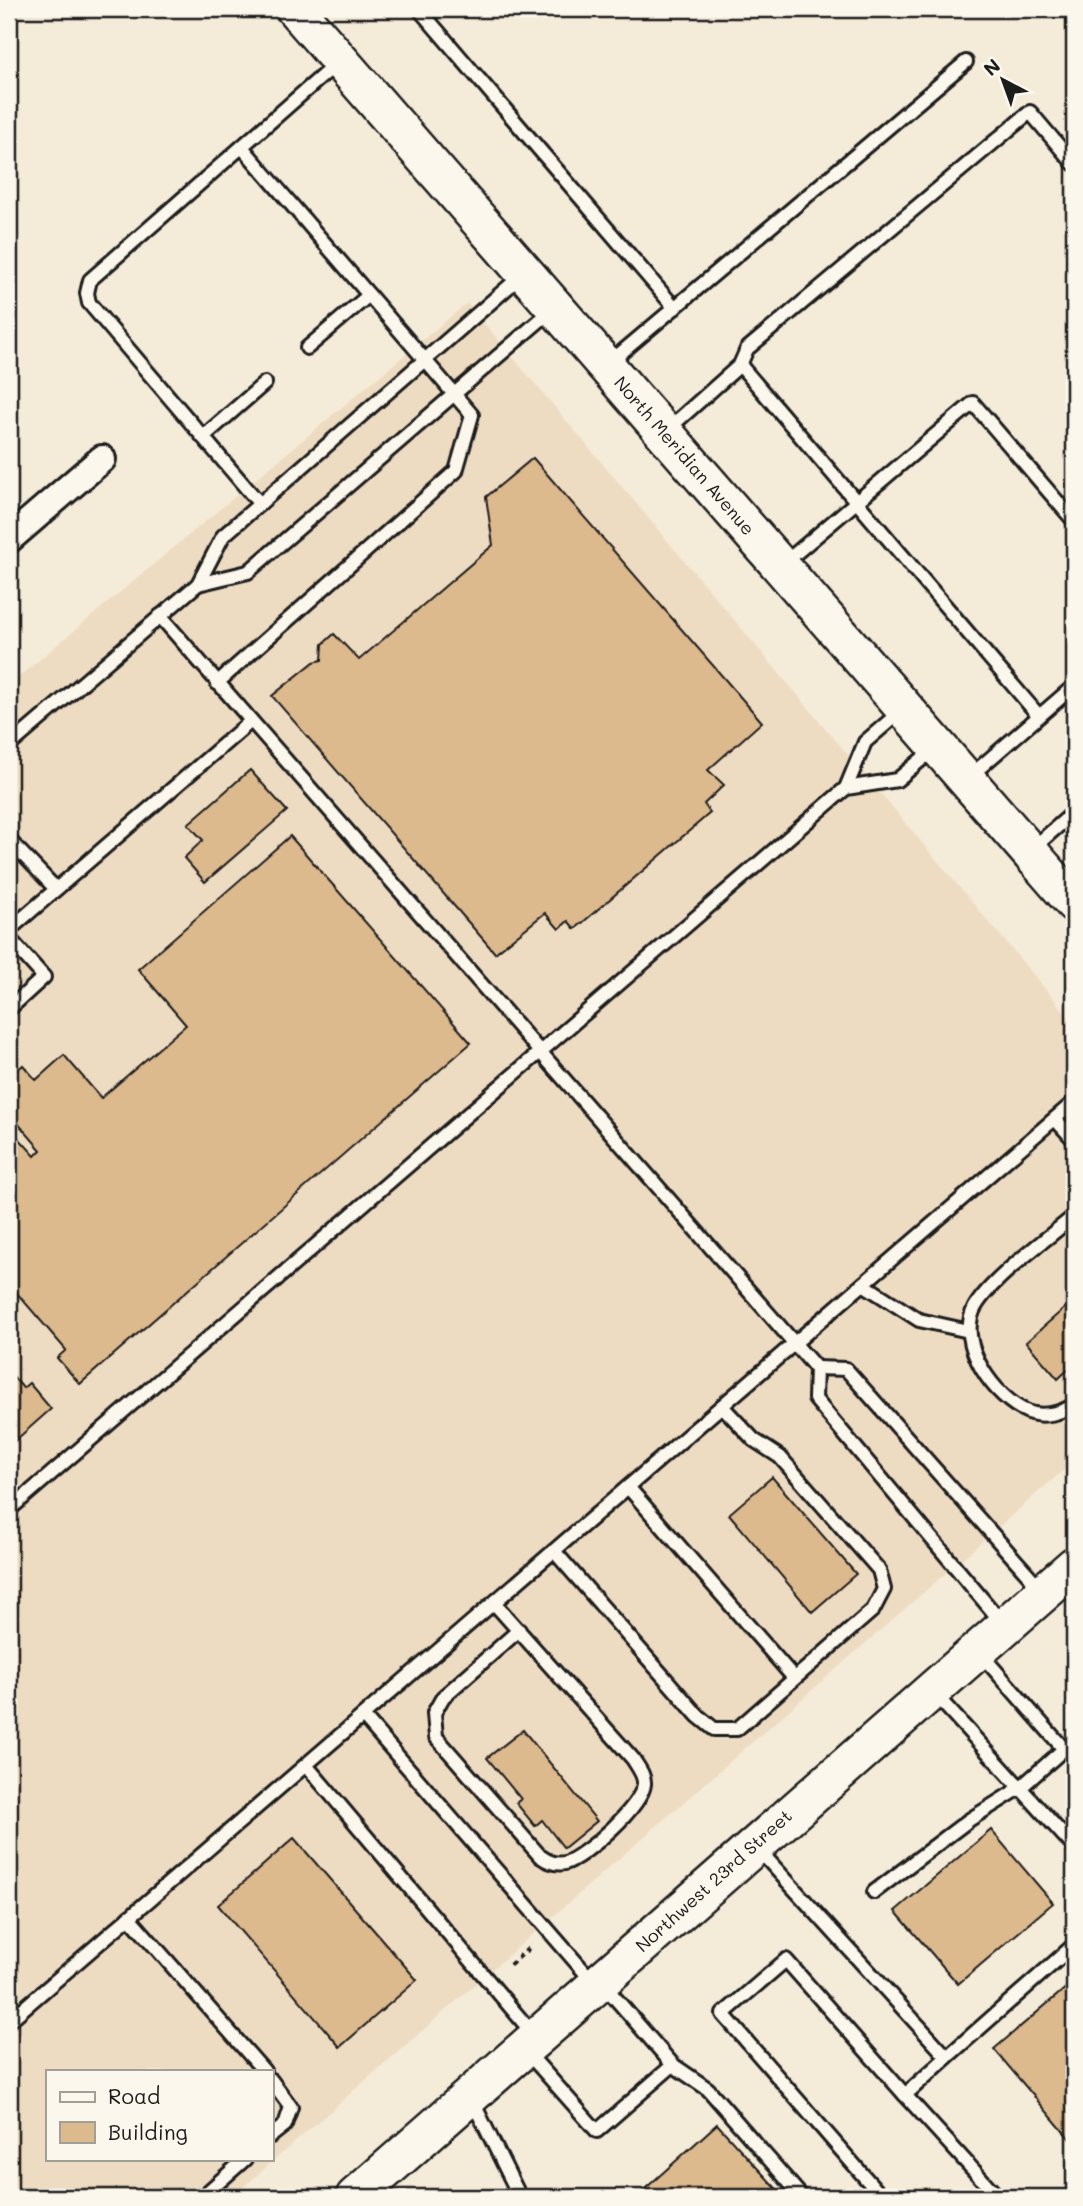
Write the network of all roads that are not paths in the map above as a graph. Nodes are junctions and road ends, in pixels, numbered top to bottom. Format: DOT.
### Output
graph roads {
  1 [pos="295,9"];
  2 [pos="419,9"];
  3 [pos="340,60"];
  4 [pos="966,62"];
  5 [pos="242,147"];
  6 [pos="1074,164"];
  7 [pos="525,273"];
  8 [pos="369,295"];
  9 [pos="555,307"];
  10 [pos="674,308"];
  11 [pos="307,348"];
  12 [pos="425,360"];
  13 [pos="740,365"];
  14 [pos="606,366"];
  15 [pos="265,383"];
  16 [pos="454,393"];
  17 [pos="664,433"];
  18 [pos="203,437"];
  19 [pos="102,459"];
  20 [pos="856,503"];
  21 [pos="260,504"];
  22 [pos="1074,521"];
  23 [pos="9,539"];
  24 [pos="781,566"];
  25 [pos="198,584"];
  26 [pos="160,617"];
  27 [pos="217,683"];
  28 [pos="1074,686"];
  29 [pos="904,709"];
  30 [pos="1039,716"];
  31 [pos="251,721"];
  32 [pos="9,746"];
  33 [pos="937,746"];
  34 [pos="967,779"];
  35 [pos="846,788"];
  36 [pos="1074,812"];
  37 [pos="9,840"];
  38 [pos="1029,852"];
  39 [pos="56,889"];
  40 [pos="1074,903"];
  41 [pos="9,929"];
  42 [pos="9,938"];
  43 [pos="9,1009"];
  44 [pos="538,1052"];
  45 [pos="1074,1102"];
  46 [pos="1055,1119"];
  47 [pos="1074,1140"];
  48 [pos="1074,1216"];
  49 [pos="863,1284"];
  50 [pos="969,1331"];
  51 [pos="794,1345"];
  52 [pos="816,1368"];
  53 [pos="1074,1405"];
  54 [pos="722,1406"];
  55 [pos="628,1487"];
  56 [pos="9,1510"];
  57 [pos="554,1551"];
  58 [pos="1066,1576"];
  59 [pos="494,1602"];
  60 [pos="1005,1626"];
  61 [pos="519,1630"];
  62 [pos="978,1650"];
  63 [pos="794,1678"];
  64 [pos="931,1690"];
  65 [pos="363,1716"];
  66 [pos="306,1765"];
  67 [pos="1020,1788"];
  68 [pos="755,1845"];
  69 [pos="1074,1847"];
  70 [pos="874,1892"];
  71 [pos="129,1917"];
  72 [pos="1074,1945"];
  73 [pos="599,1984"];
  74 [pos="9,2021"];
  75 [pos="530,2042"];
  76 [pos="947,2057"];
  77 [pos="673,2065"];
  78 [pos="263,2070"];
  79 [pos="273,2083"];
  80 [pos="469,2095"];
  81 [pos="905,2095"];
  82 [pos="273,2134"];
  83 [pos="244,2160"];
  84 [pos="202,2197"];
  85 [pos="355,2197"];
  86 [pos="520,2197"];
  87 [pos="802,2197"];
  88 [pos="882,2197"];
  89 [pos="998,2197"];
  1 -- 3 [label="main road, North Meridian Avenue"];
  2 -- 10 [label="lane"];
  3 -- 5 [label="lane"];
  3 -- 7 [label="main road, North Meridian Avenue"];
  4 -- 10 [label="lane"];
  5 -- 8 [label="lane"];
  5 -- 18 [label="lane"];
  6 -- 13 [label="lane"];
  7 -- 9 [label="main road, North Meridian Avenue"];
  7 -- 12 [label="lane"];
  8 -- 11 [label="lane"];
  8 -- 12 [label="lane"];
  9 -- 14 [label="main road, North Meridian Avenue"];
  9 -- 16 [label="lane"];
  10 -- 14 [label="lane"];
  12 -- 16 [label="lane"];
  12 -- 21 [label="lane"];
  13 -- 17 [label="lane"];
  13 -- 20 [label="lane"];
  14 -- 17 [label="main road, North Meridian Avenue"];
  15 -- 18 [label="lane"];
  16 -- 25 [label="lane"];
  16 -- 27 [label="lane"];
  17 -- 24 [label="main road, North Meridian Avenue"];
  18 -- 21 [label="lane"];
  19 -- 23 [label="street"];
  20 -- 22 [label="lane"];
  20 -- 24 [label="lane"];
  20 -- 30 [label="lane"];
  21 -- 25 [label="lane"];
  24 -- 29 [label="main road, North Meridian Avenue"];
  25 -- 26 [label="lane"];
  26 -- 27 [label="lane"];
  26 -- 32 [label="lane"];
  27 -- 31 [label="lane"];
  28 -- 30 [label="lane"];
  29 -- 33 [label="main road, North Meridian Avenue"];
  29 -- 35 [label="lane"];
  30 -- 34 [label="lane"];
  31 -- 39 [label="lane"];
  31 -- 44 [label="lane"];
  33 -- 34 [label="main road, North Meridian Avenue"];
  33 -- 35 [label="lane"];
  34 -- 38 [label="main road, North Meridian Avenue"];
  35 -- 44 [label="lane"];
  36 -- 38 [label="lane"];
  37 -- 39 [label="lane"];
  38 -- 40 [label="main road, North Meridian Avenue"];
  39 -- 41 [label="lane"];
  42 -- 43 [label="lane"];
  44 -- 51 [label="lane"];
  44 -- 56 [label="lane"];
  45 -- 46 [label="lane"];
  46 -- 47 [label="lane"];
  46 -- 49 [label="lane"];
  48 -- 50 [label="lane"];
  49 -- 50 [label="lane"];
  49 -- 51 [label="lane"];
  50 -- 53 [label="lane"];
  51 -- 52 [label="lane"];
  51 -- 54 [label="lane"];
  52 -- 58 [label="lane"];
  52 -- 60 [label="lane"];
  54 -- 55 [label="lane"];
  54 -- 63 [label="lane"];
  55 -- 57 [label="lane"];
  55 -- 63 [label="lane"];
  57 -- 59 [label="lane"];
  57 -- 63 [label="lane"];
  58 -- 60 [label="main road, Northwest 23rd Street"];
  59 -- 61 [label="lane"];
  59 -- 65 [label="lane"];
  60 -- 62 [label="main road, Northwest 23rd Street"];
  61 -- 61 [label="lane"];
  62 -- 64 [label="main road, Northwest 23rd Street"];
  62 -- 67 [label="lane"];
  64 -- 67 [label="lane"];
  64 -- 68 [label="main road, Northwest 23rd Street"];
  65 -- 66 [label="lane"];
  65 -- 73 [label="lane"];
  66 -- 71 [label="lane"];
  66 -- 75 [label="lane"];
  67 -- 69 [label="lane"];
  67 -- 70 [label="lane"];
  68 -- 73 [label="main road, Northwest 23rd Street"];
  68 -- 76 [label="lane"];
  71 -- 74 [label="lane"];
  71 -- 78 [label="lane"];
  72 -- 76 [label="lane"];
  73 -- 75 [label="main road, Northwest 23rd Street"];
  73 -- 77 [label="lane"];
  75 -- 77 [label="lane"];
  75 -- 80 [label="main road, Northwest 23rd Street"];
  76 -- 81 [label="lane"];
  77 -- 87 [label="lane"];
  79 -- 82 [label="lane"];
  80 -- 85 [label="main road, Northwest 23rd Street"];
  80 -- 86 [label="lane"];
  81 -- 88 [label="lane"];
  81 -- 89 [label="lane"];
  83 -- 84 [label="lane"];
}
